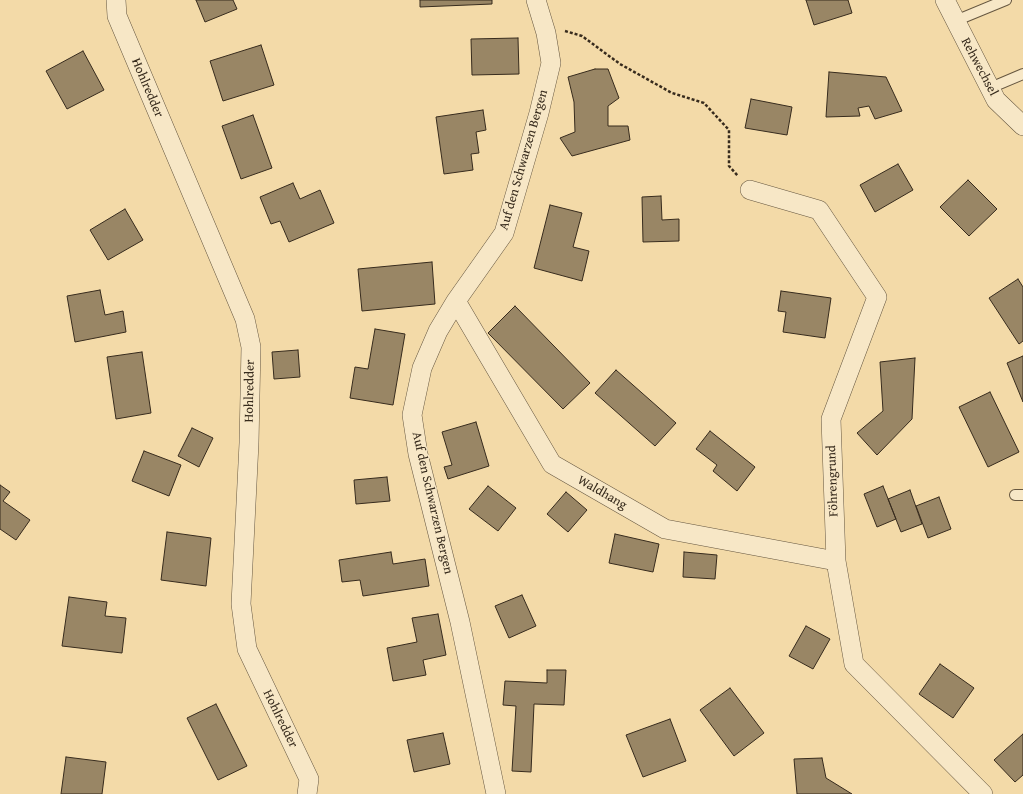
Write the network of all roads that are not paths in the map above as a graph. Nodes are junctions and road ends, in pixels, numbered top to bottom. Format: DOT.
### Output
graph roads {
  1 [pos="116,0"];
  2 [pos="536,0"];
  3 [pos="945,0"];
  4 [pos="1006,0"];
  5 [pos="955,21"];
  6 [pos="1023,74"];
  7 [pos="990,88"];
  8 [pos="1023,126"];
  9 [pos="750,190"];
  10 [pos="456,301"];
  11 [pos="836,561"];
  12 [pos="307,794"];
  13 [pos="496,794"];
  14 [pos="983,794"];
  1 -- 12 [label="street, Hohlredder"];
  2 -- 10 [label="street, Auf den Schwarzen Bergen"];
  3 -- 5 [label="street, Rehwechsel"];
  4 -- 5 [label="lane"];
  5 -- 7 [label="street, Rehwechsel"];
  6 -- 7 [label="lane"];
  7 -- 8 [label="street, Rehwechsel"];
  9 -- 11 [label="street, Föhrengrund"];
  10 -- 11 [label="street, Waldhang"];
  10 -- 13 [label="street, Auf den Schwarzen Bergen"];
  11 -- 14 [label="street, Föhrengrund"];
}
